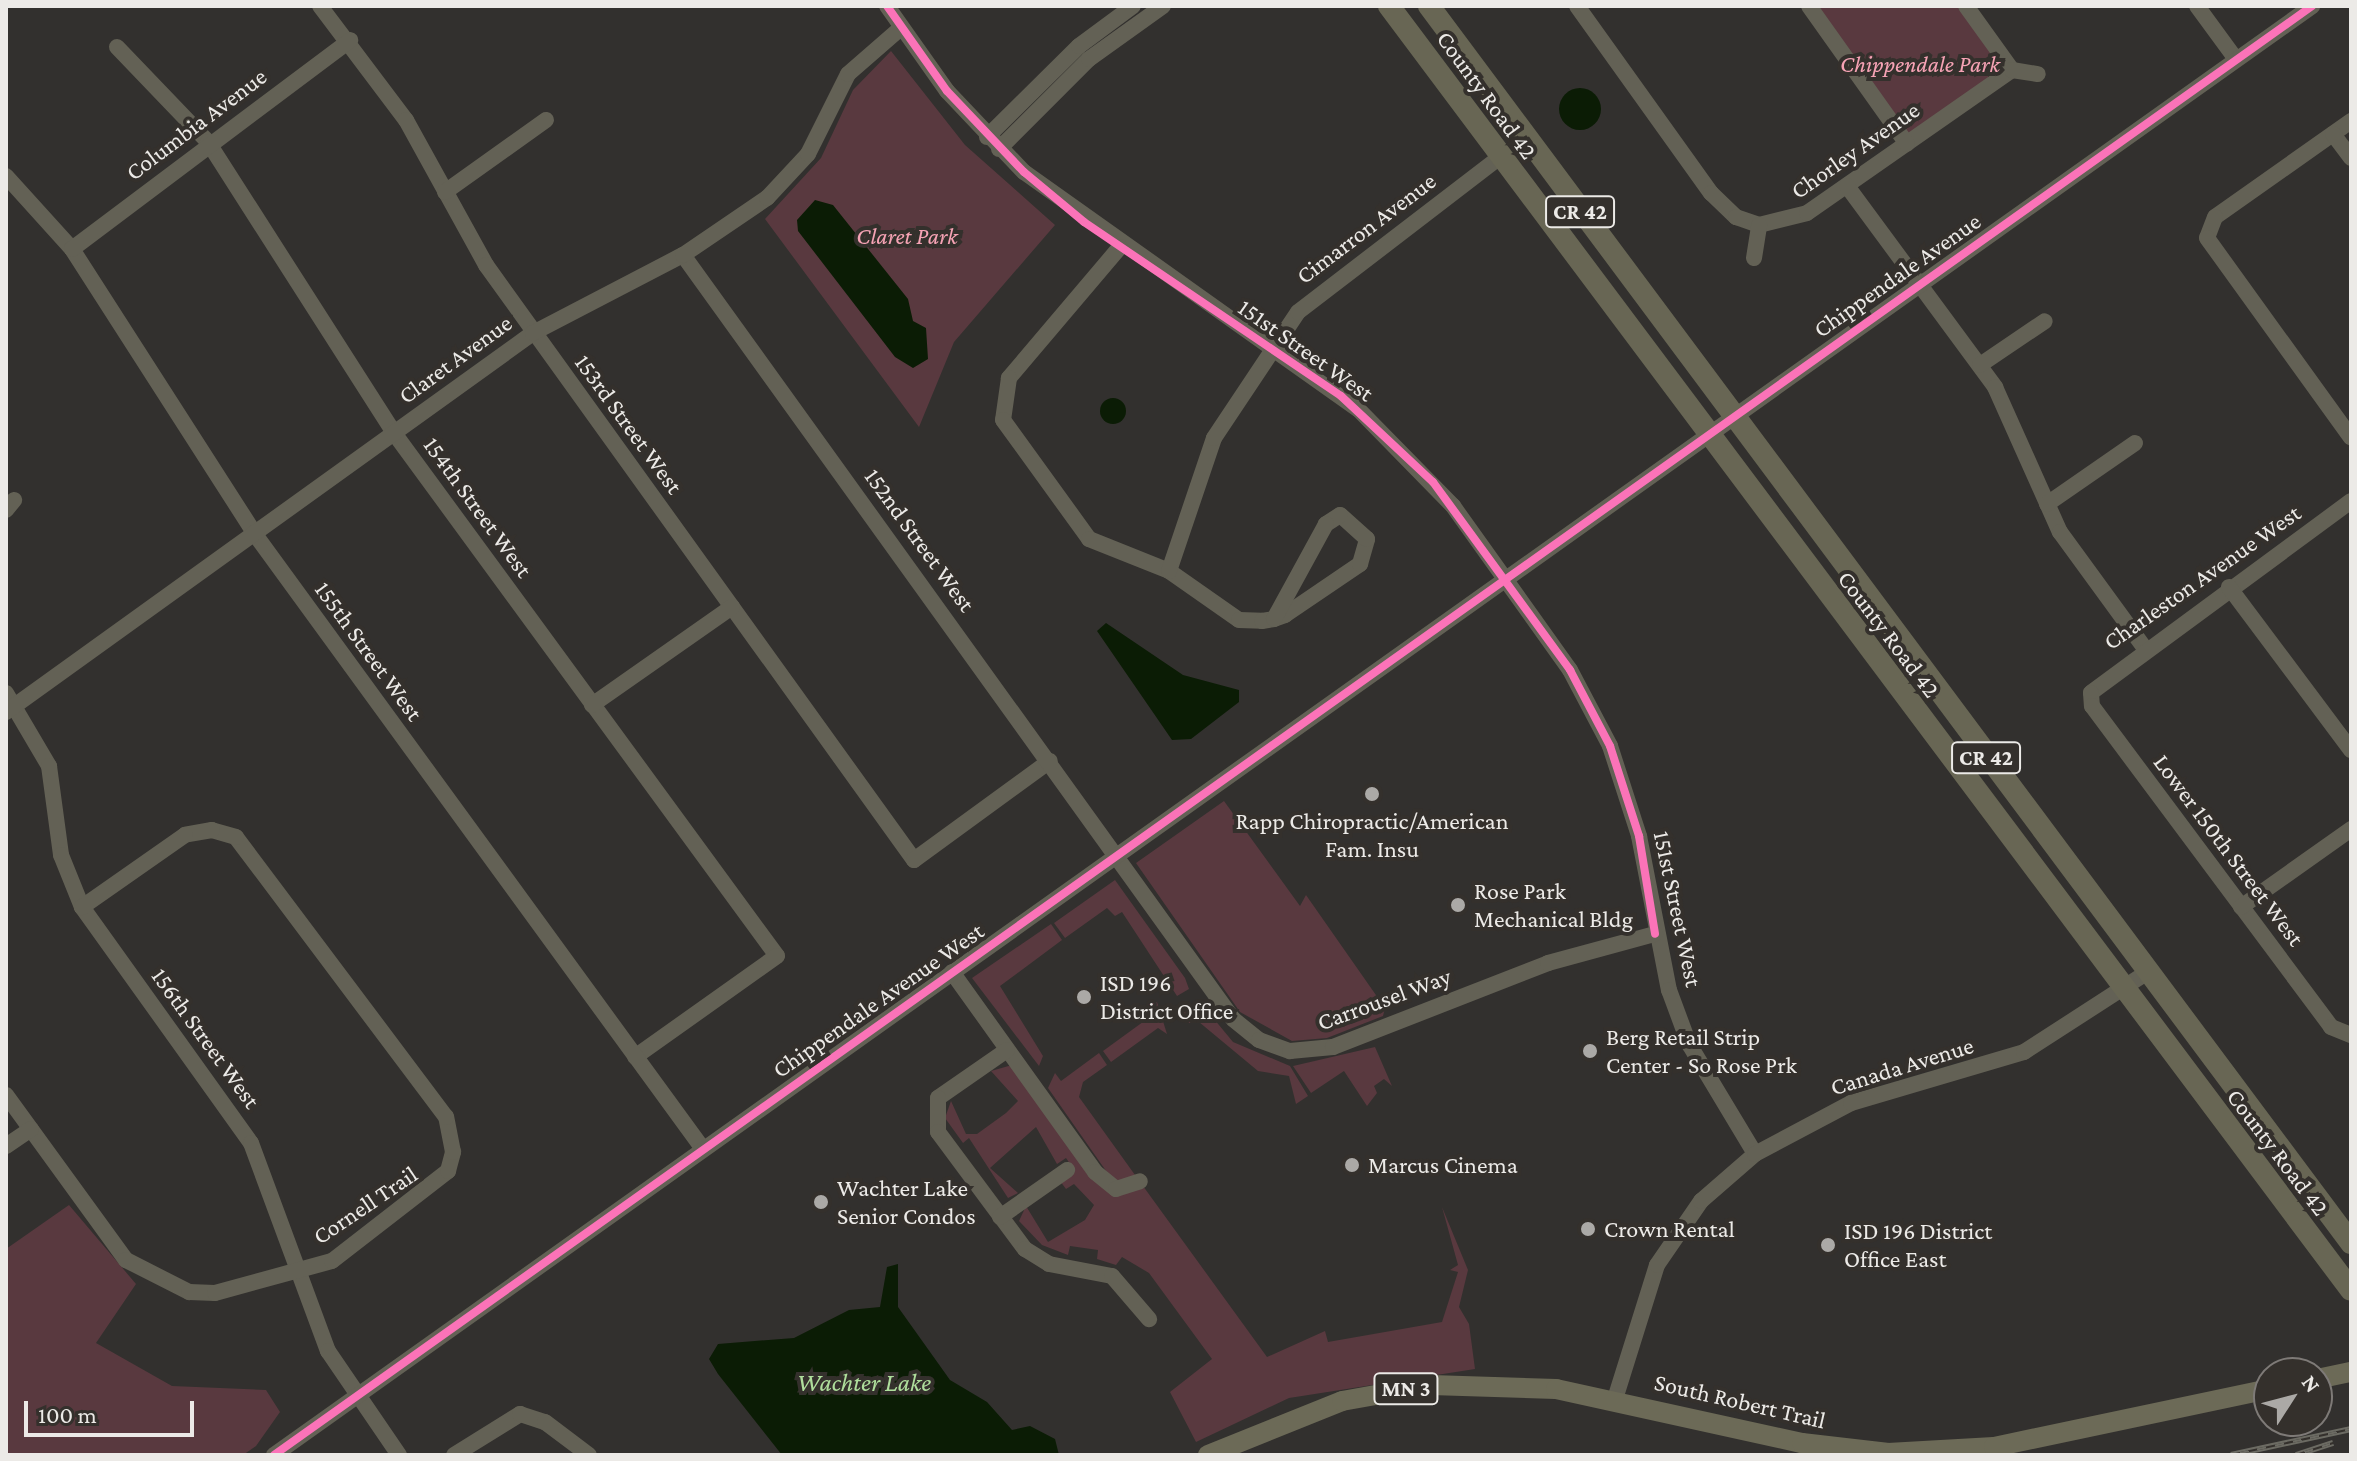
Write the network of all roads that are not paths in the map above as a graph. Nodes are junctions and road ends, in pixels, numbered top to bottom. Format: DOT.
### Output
graph roads {
  1 [pos="320,6"];
  2 [pos="887,6"];
  3 [pos="1133,6"];
  4 [pos="1163,6"];
  5 [pos="1389,6"];
  6 [pos="1414,6"];
  7 [pos="1429,6"];
  8 [pos="1577,6"];
  9 [pos="1809,6"];
  10 [pos="1966,6"];
  11 [pos="2197,6"];
  12 [pos="2312,6"];
  13 [pos="901,28"];
  14 [pos="1449,34"];
  15 [pos="350,40"];
  16 [pos="117,47"];
  17 [pos="2235,58"];
  18 [pos="2012,70"];
  19 [pos="2038,74"];
  20 [pos="546,120"];
  21 [pos="2351,121"];
  22 [pos="2333,134"];
  23 [pos="208,142"];
  24 [pos="993,143"];
  25 [pos="1907,144"];
  26 [pos="1500,157"];
  27 [pos="2351,158"];
  28 [pos="6,176"];
  29 [pos="1847,186"];
  30 [pos="445,192"];
  31 [pos="1759,225"];
  32 [pos="1120,247"];
  33 [pos="72,249"];
  34 [pos="683,255"];
  35 [pos="1754,258"];
  36 [pos="1919,284"];
  37 [pos="2045,321"];
  38 [pos="533,333"];
  39 [pos="1273,349"];
  40 [pos="1980,365"];
  41 [pos="1731,417"];
  42 [pos="394,433"];
  43 [pos="1707,434"];
  44 [pos="2351,438"];
  45 [pos="2135,443"];
  46 [pos="2351,501"];
  47 [pos="2047,504"];
  48 [pos="254,533"];
  49 [pos="1169,571"];
  50 [pos="1505,578"];
  51 [pos="2229,587"];
  52 [pos="732,607"];
  53 [pos="1274,619"];
  54 [pos="2144,647"];
  55 [pos="2091,700"];
  56 [pos="9,704"];
  57 [pos="592,705"];
  58 [pos="1910,705"];
  59 [pos="2351,750"];
  60 [pos="1050,761"];
  61 [pos="2351,829"];
  62 [pos="1116,855"];
  63 [pos="2082,887"];
  64 [pos="82,907"];
  65 [pos="2241,907"];
  66 [pos="1655,934"];
  67 [pos="952,972"];
  68 [pos="2146,973"];
  69 [pos="2122,991"];
  70 [pos="2351,1035"];
  71 [pos="1007,1050"];
  72 [pos="635,1057"];
  73 [pos="6,1095"];
  74 [pos="31,1129"];
  75 [pos="6,1146"];
  76 [pos="703,1149"];
  77 [pos="1755,1154"];
  78 [pos="1067,1170"];
  79 [pos="1140,1181"];
  80 [pos="1000,1217"];
  81 [pos="2351,1243"];
  82 [pos="298,1273"];
  83 [pos="2351,1290"];
  84 [pos="1149,1319"];
  85 [pos="2253,1392"];
  86 [pos="358,1396"];
  87 [pos="1615,1399"];
  88 [pos="371,1414"];
  89 [pos="274,1455"];
  90 [pos="389,1455"];
  91 [pos="399,1455"];
  92 [pos="454,1455"];
  93 [pos="589,1455"];
  94 [pos="1208,1455"];
  1 -- 15 [label="street, 153rd Street West"];
  2 -- 13 [label="street, 151st Street West"];
  3 -- 24 [label="street"];
  4 -- 24 [label="street"];
  5 -- 26 [label="highway, County Road 42 / CR 42"];
  6 -- 14 [label="highway"];
  7 -- 14 [label="highway, County Road 42 / CR 42"];
  8 -- 31 [label="street"];
  9 -- 25 [label="street"];
  10 -- 18 [label="street"];
  11 -- 17 [label="street"];
  12 -- 17 [label="street, Chippendale Avenue"];
  13 -- 24 [label="street, 151st Street West"];
  13 -- 34 [label="street, Claret Avenue"];
  14 -- 41 [label="highway, County Road 42 / CR 42"];
  15 -- 23 [label="street, Columbia Avenue"];
  15 -- 30 [label="street, 153rd Street West"];
  16 -- 23 [label="street, 154th Street West"];
  17 -- 36 [label="street, Chippendale Avenue"];
  18 -- 19 [label="street"];
  18 -- 25 [label="street, Chorley Avenue"];
  20 -- 30 [label="street"];
  21 -- 22 [label="street"];
  22 -- 27 [label="street"];
  22 -- 44 [label="street"];
  23 -- 33 [label="street, Columbia Avenue"];
  23 -- 42 [label="street, 154th Street West"];
  24 -- 32 [label="street, 151st Street West"];
  25 -- 29 [label="street, Chorley Avenue"];
  26 -- 39 [label="street, Cimarron Avenue"];
  26 -- 43 [label="highway, County Road 42 / CR 42"];
  28 -- 33 [label="street, 155th Street West"];
  29 -- 31 [label="street, Chorley Avenue"];
  29 -- 36 [label="street"];
  30 -- 38 [label="street, 153rd Street West"];
  31 -- 35 [label="street"];
  32 -- 39 [label="street, 151st Street West"];
  32 -- 49 [label="street"];
  33 -- 48 [label="street, 155th Street West"];
  34 -- 38 [label="street, Claret Avenue"];
  34 -- 60 [label="street, 152nd Street West"];
  36 -- 40 [label="street"];
  36 -- 41 [label="street, Chippendale Avenue"];
  37 -- 40 [label="street"];
  38 -- 42 [label="street, Claret Avenue"];
  38 -- 52 [label="street, 153rd Street West"];
  39 -- 49 [label="street, Cimarron Avenue"];
  39 -- 50 [label="street, 151st Street West"];
  40 -- 47 [label="street"];
  41 -- 43 [label="street, Chippendale Avenue"];
  41 -- 63 [label="highway, County Road 42 / CR 42"];
  42 -- 48 [label="street, Claret Avenue"];
  42 -- 57 [label="street, 154th Street West"];
  43 -- 50 [label="street, Chippendale Avenue"];
  43 -- 58 [label="highway, County Road 42 / CR 42"];
  45 -- 47 [label="street"];
  46 -- 51 [label="street, Charleston Avenue West"];
  47 -- 54 [label="street"];
  48 -- 56 [label="street, Claret Avenue"];
  48 -- 72 [label="street, 155th Street West"];
  49 -- 53 [label="street"];
  50 -- 62 [label="street, Chippendale Avenue West"];
  50 -- 66 [label="street, 151st Street West"];
  51 -- 54 [label="street, Charleston Avenue West"];
  51 -- 59 [label="street"];
  52 -- 57 [label="street"];
  52 -- 60 [label="street, 153rd Street West"];
  53 -- 53 [label="street"];
  54 -- 55 [label="street, Charleston Avenue West"];
  55 -- 65 [label="street, Lower 150th Street West"];
  56 -- 64 [label="street, 156th Street West"];
  57 -- 72 [label="street, 154th Street West"];
  58 -- 63 [label="highway"];
  58 -- 69 [label="highway, County Road 42 / CR 42"];
  60 -- 62 [label="street, 152nd Street West"];
  61 -- 65 [label="street"];
  62 -- 66 [label="street, Carrousel Way"];
  62 -- 67 [label="street, Chippendale Avenue West"];
  63 -- 68 [label="highway, County Road 42 / CR 42"];
  64 -- 82 [label="street, 156th Street West"];
  64 -- 82 [label="street, Cornell Trail"];
  65 -- 70 [label="street, Lower 150th Street West"];
  66 -- 77 [label="street, 151st Street West"];
  67 -- 71 [label="street"];
  67 -- 76 [label="street, Chippendale Avenue West"];
  68 -- 69 [label="street, Canada Avenue"];
  68 -- 81 [label="highway, County Road 42 / CR 42"];
  69 -- 77 [label="street, Canada Avenue"];
  69 -- 83 [label="highway, County Road 42 / CR 42"];
  71 -- 79 [label="street"];
  71 -- 80 [label="street"];
  72 -- 76 [label="street, 155th Street West"];
  73 -- 74 [label="street, Cornell Trail"];
  74 -- 75 [label="street"];
  74 -- 82 [label="street, Cornell Trail"];
  76 -- 86 [label="street, Chippendale Avenue West"];
  77 -- 87 [label="street, Canada Avenue"];
  78 -- 80 [label="street"];
  80 -- 84 [label="street"];
  82 -- 86 [label="street, 156th Street West"];
  85 -- 87 [label="main road, South Robert Trail / MN 3"];
  86 -- 88 [label="street, 156th Street West"];
  86 -- 89 [label="street, Chippendale Avenue West"];
  87 -- 94 [label="main road, South Robert Trail / MN 3"];
  88 -- 90 [label="street, 156th Street West"];
  88 -- 91 [label="street, 156th Street West"];
  92 -- 93 [label="street"];
}
